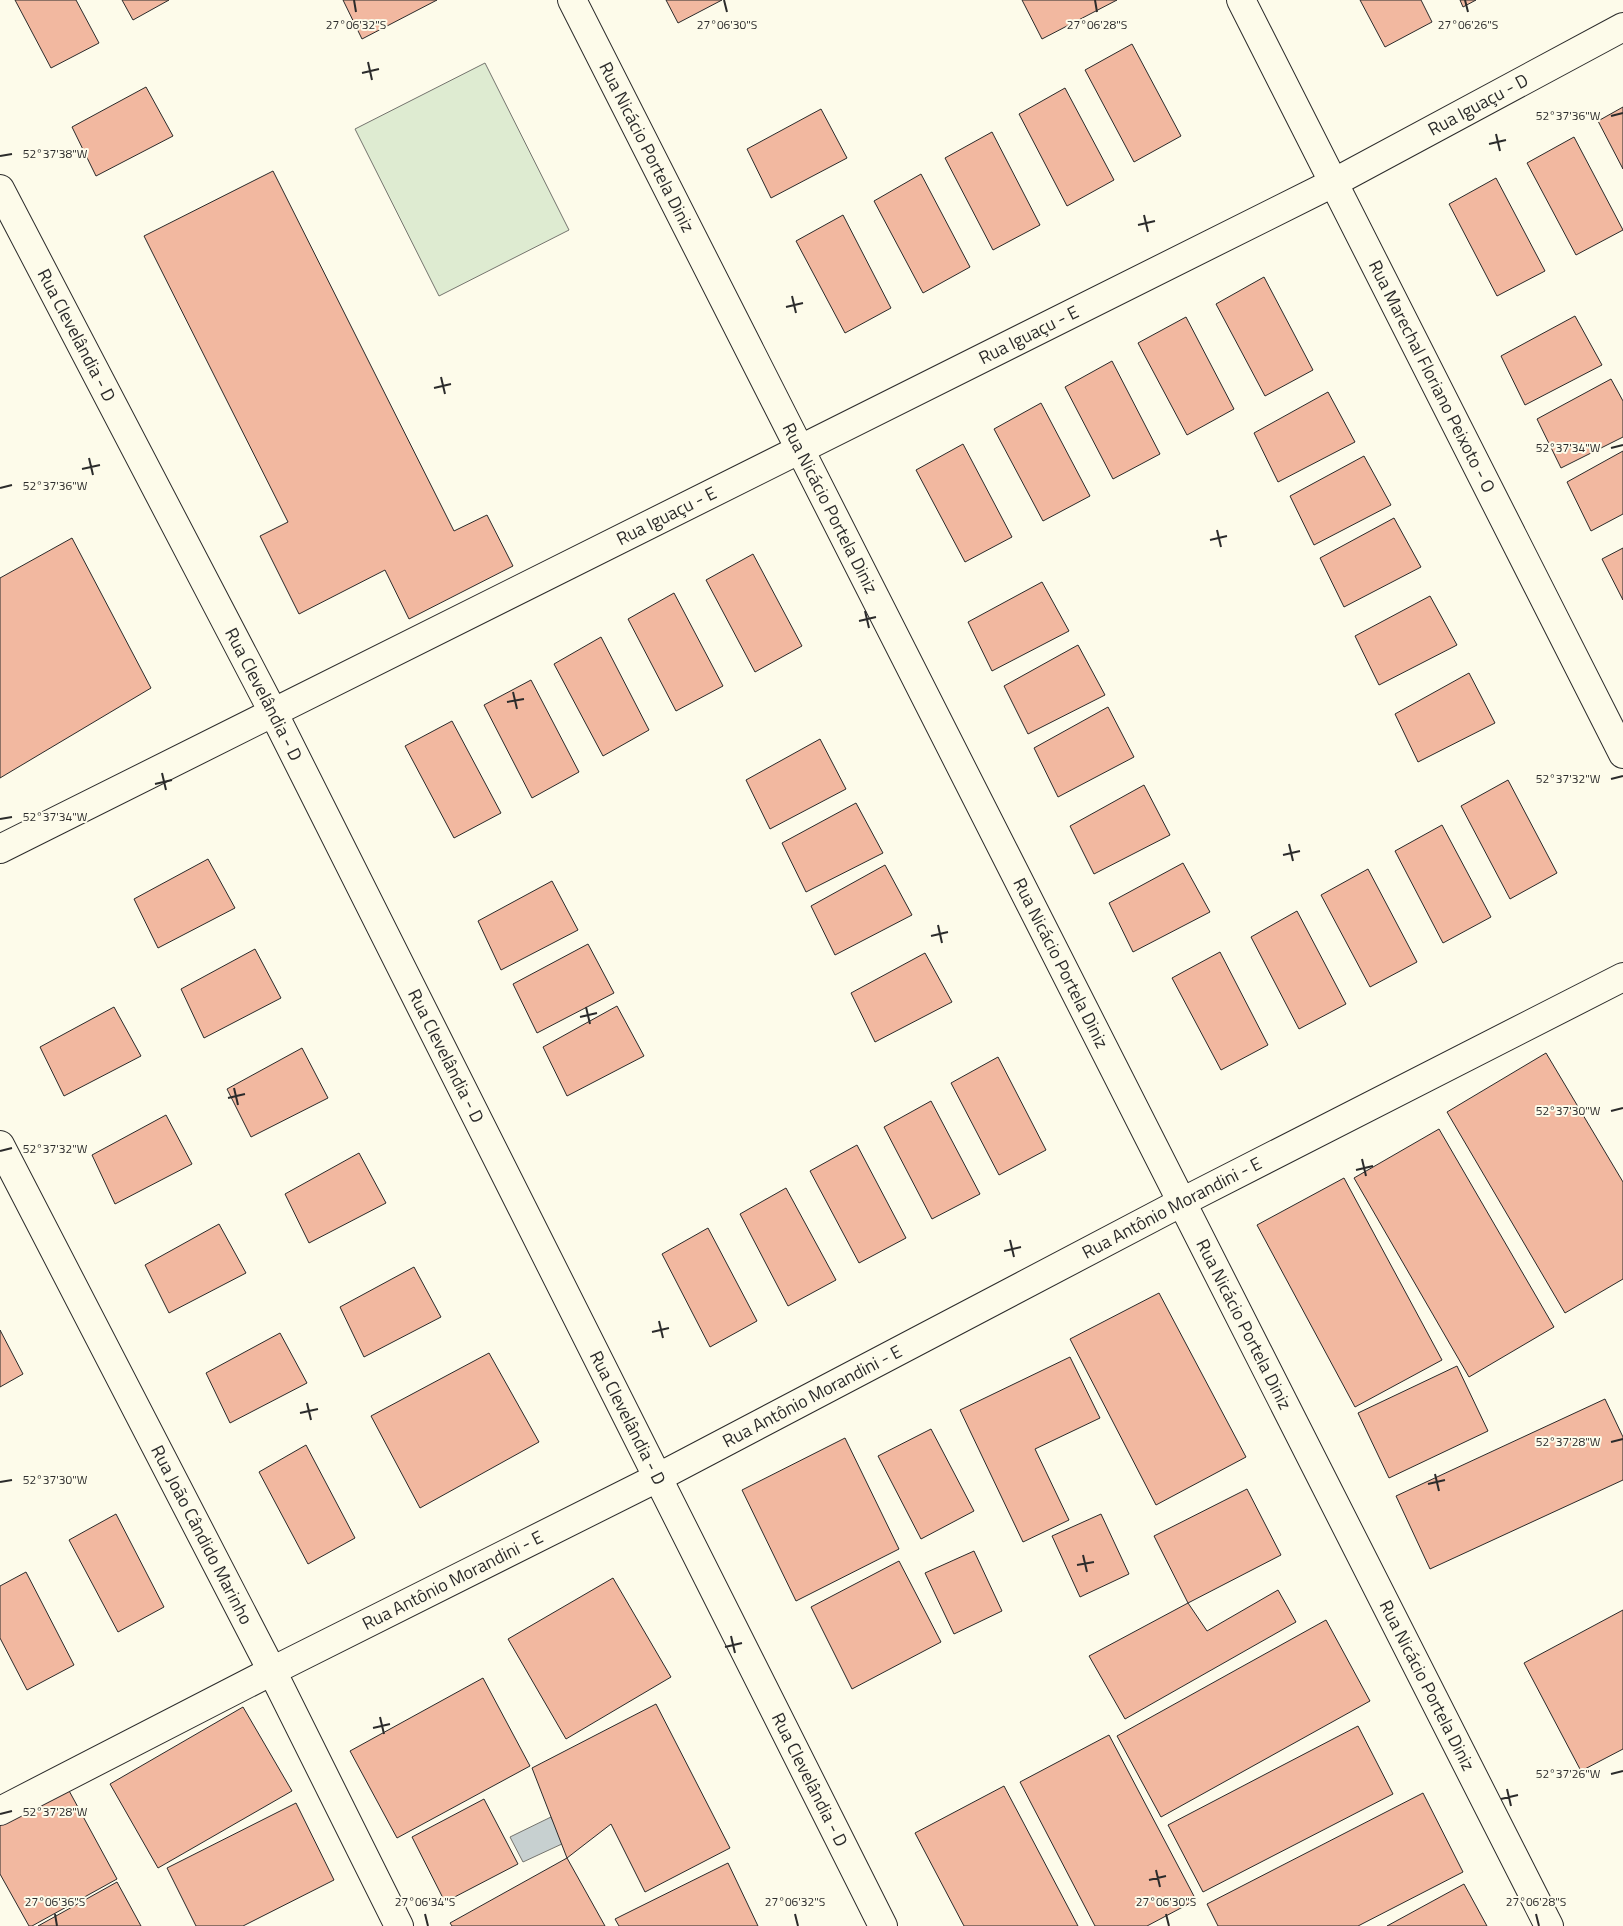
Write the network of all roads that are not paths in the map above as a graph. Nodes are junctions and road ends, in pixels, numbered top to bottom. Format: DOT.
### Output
graph roads {
  1 [pos="572,0"];
  2 [pos="1240,0"];
  3 [pos="1623,27"];
  4 [pos="1333,183"];
  5 [pos="0,190"];
  6 [pos="800,449"];
  7 [pos="273,712"];
  8 [pos="1623,754"];
  9 [pos="0,849"];
  10 [pos="1623,977"];
  11 [pos="0,1145"];
  12 [pos="1182,1202"];
  13 [pos="657,1478"];
  14 [pos="272,1671"];
  15 [pos="0,1810"];
  16 [pos="399,1926"];
  17 [pos="883,1926"];
  18 [pos="1549,1926"];
  1 -- 6 [label="street, Rua Nicácio Portela Diniz"];
  2 -- 4 [label="street, Rua Marechal Floriano Peixoto - O"];
  3 -- 4 [label="street, Rua Iguaçu - D"];
  4 -- 6 [label="street, Rua Iguaçu - E"];
  4 -- 8 [label="street, Rua Marechal Floriano Peixoto - O"];
  5 -- 7 [label="street, Rua Clevelândia - D"];
  6 -- 7 [label="street, Rua Iguaçu - E"];
  6 -- 12 [label="street, Rua Nicácio Portela Diniz"];
  7 -- 9 [label="street, Rua Iguaçu - E"];
  7 -- 13 [label="street, Rua Clevelândia - D"];
  10 -- 12 [label="street, Rua Antônio Morandini - E"];
  11 -- 14 [label="street, Rua João Cândido Marinho"];
  12 -- 13 [label="street, Rua Antônio Morandini - E"];
  12 -- 18 [label="street, Rua Nicácio Portela Diniz"];
  13 -- 14 [label="street, Rua Antônio Morandini - E"];
  13 -- 17 [label="street, Rua Clevelândia - D"];
  14 -- 15 [label="street, Rua Antônio Morandini - E"];
  14 -- 16 [label="street, Rua João Cândido Marinho"];
}
